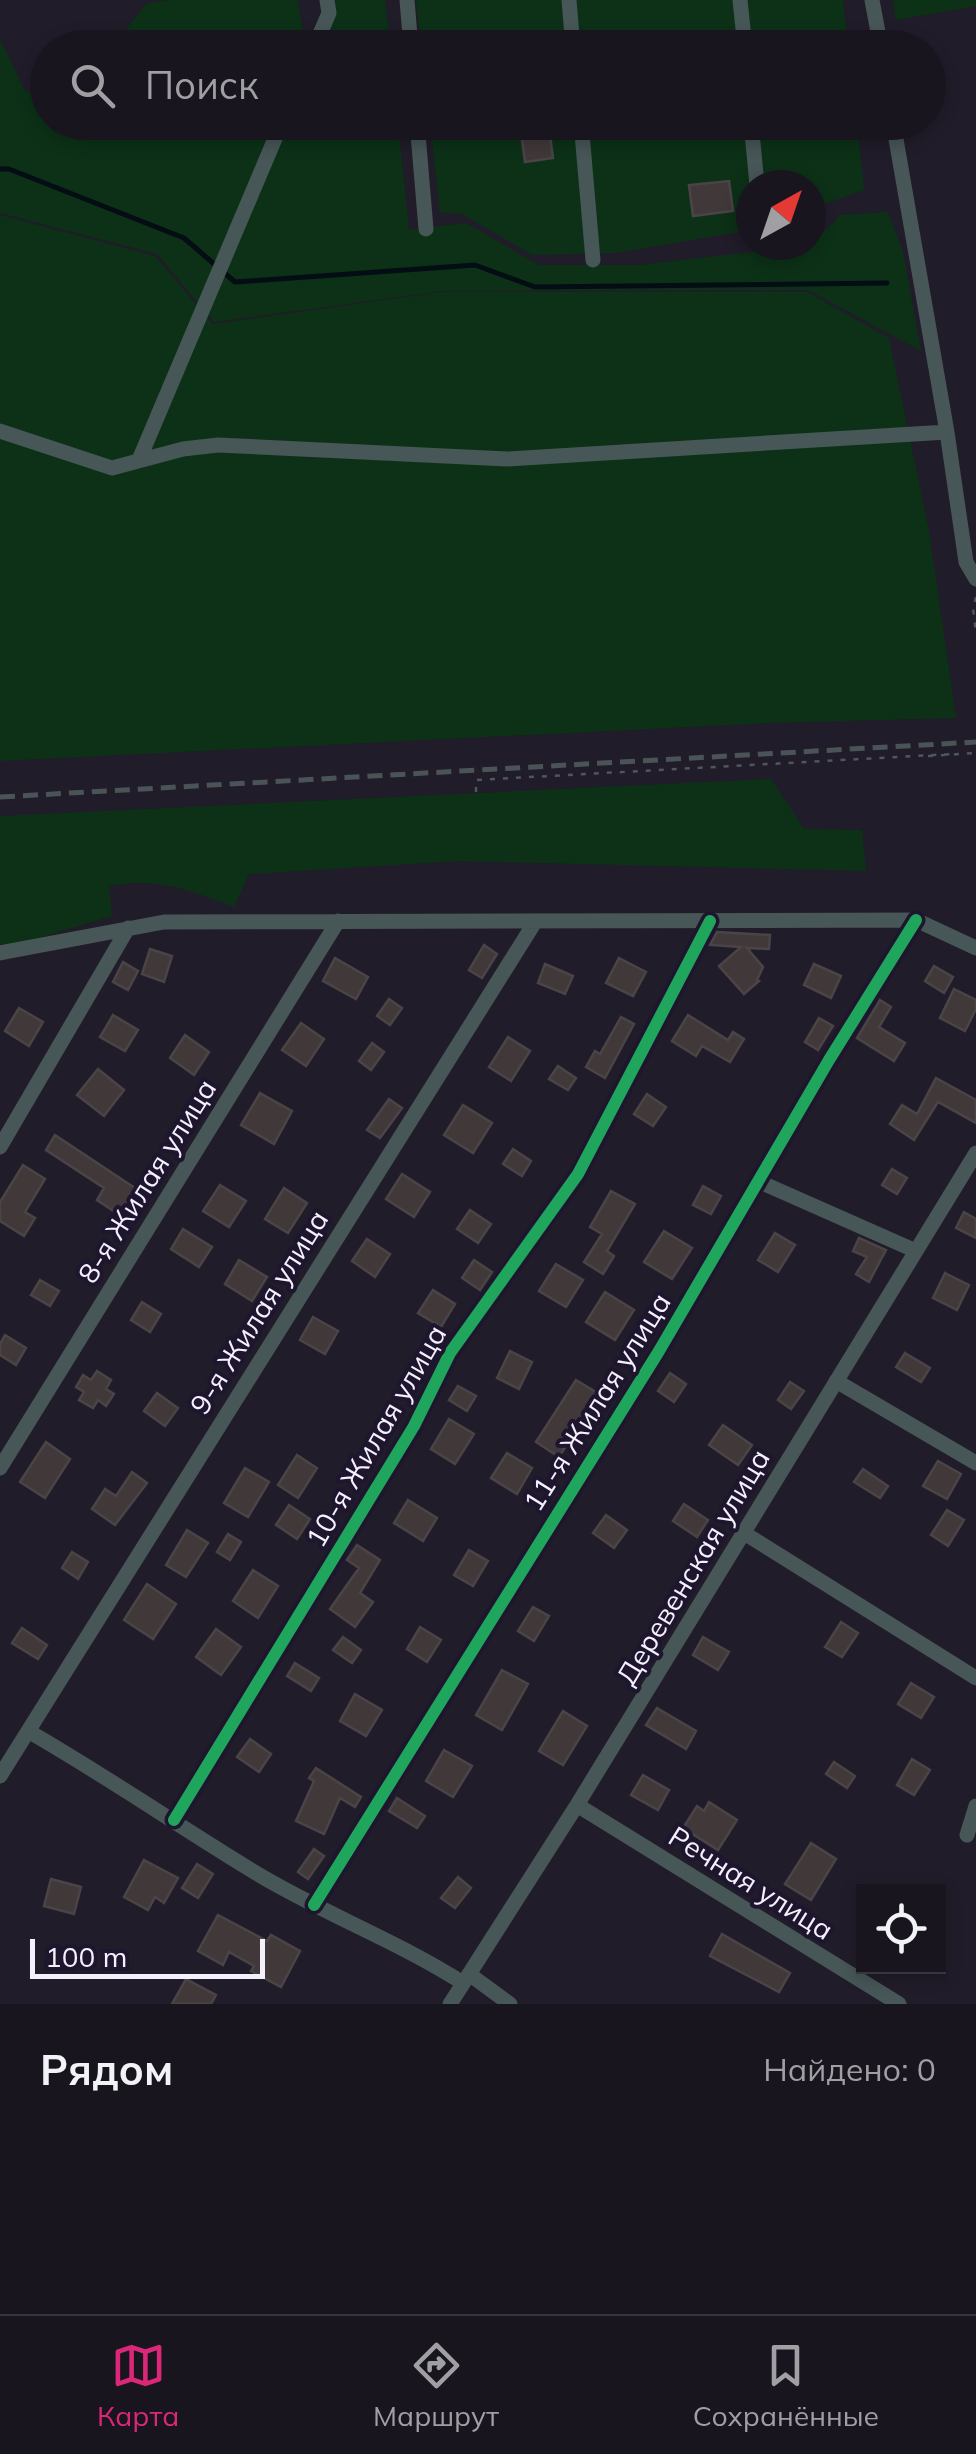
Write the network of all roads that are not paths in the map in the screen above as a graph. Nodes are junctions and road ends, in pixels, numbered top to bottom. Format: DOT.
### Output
graph roads {
  1 [pos="407,0"];
  2 [pos="569,0"];
  3 [pos="740,0"];
  4 [pos="872,0"];
  5 [pos="328,6"];
  6 [pos="320,30"];
  7 [pos="410,30"];
  8 [pos="572,30"];
  9 [pos="742,30"];
  10 [pos="877,30"];
  11 [pos="274,140"];
  12 [pos="419,140"];
  13 [pos="582,140"];
  14 [pos="752,140"];
  15 [pos="897,140"];
  16 [pos="755,170"];
  17 [pos="426,229"];
  18 [pos="594,260"];
  19 [pos="0,431"];
  20 [pos="947,432"];
  21 [pos="139,460"];
  22 [pos="976,579"];
  23 [pos="916,920"];
  24 [pos="338,921"];
  25 [pos="534,922"];
  26 [pos="710,922"];
  27 [pos="128,928"];
  28 [pos="976,948"];
  29 [pos="0,953"];
  30 [pos="0,1147"];
  31 [pos="976,1154"];
  32 [pos="760,1182"];
  33 [pos="916,1251"];
  34 [pos="836,1381"];
  35 [pos="976,1463"];
  36 [pos="0,1468"];
  37 [pos="744,1532"];
  38 [pos="976,1678"];
  39 [pos="28,1731"];
  40 [pos="0,1776"];
  41 [pos="577,1805"];
  42 [pos="976,1806"];
  43 [pos="174,1820"];
  44 [pos="967,1834"];
  45 [pos="314,1905"];
  46 [pos="466,1979"];
  47 [pos="450,2004"];
  48 [pos="510,2004"];
  49 [pos="899,2004"];
  1 -- 7 [label="street"];
  2 -- 8 [label="street"];
  3 -- 9 [label="street"];
  4 -- 10 [label="street"];
  5 -- 6 [label="street"];
  11 -- 21 [label="street"];
  12 -- 17 [label="street"];
  13 -- 18 [label="street"];
  14 -- 16 [label="street"];
  15 -- 20 [label="street"];
  19 -- 21 [label="street"];
  20 -- 21 [label="street"];
  20 -- 22 [label="street"];
  23 -- 26 [label="street"];
  23 -- 28 [label="street"];
  23 -- 32 [label="street, 11-я Жилая улица"];
  24 -- 25 [label="street"];
  24 -- 27 [label="street"];
  24 -- 36 [label="street, 8-я Жилая улица"];
  25 -- 26 [label="street"];
  25 -- 39 [label="street, 9-я Жилая улица"];
  26 -- 43 [label="street, 10-я Жилая улица"];
  27 -- 29 [label="street"];
  27 -- 30 [label="street"];
  31 -- 33 [label="street, Деревенская улица"];
  32 -- 33 [label="street"];
  32 -- 45 [label="street, 11-я Жилая улица"];
  33 -- 34 [label="street, Деревенская улица"];
  34 -- 35 [label="street"];
  34 -- 37 [label="street, Деревенская улица"];
  37 -- 38 [label="street"];
  37 -- 41 [label="street, Деревенская улица"];
  39 -- 40 [label="street, 9-я Жилая улица"];
  39 -- 43 [label="street"];
  41 -- 46 [label="street, Деревенская улица"];
  41 -- 49 [label="street, Речная улица"];
  42 -- 44 [label="street"];
  43 -- 45 [label="street"];
  45 -- 46 [label="street"];
  46 -- 47 [label="street, Деревенская улица"];
  46 -- 48 [label="street"];
}
